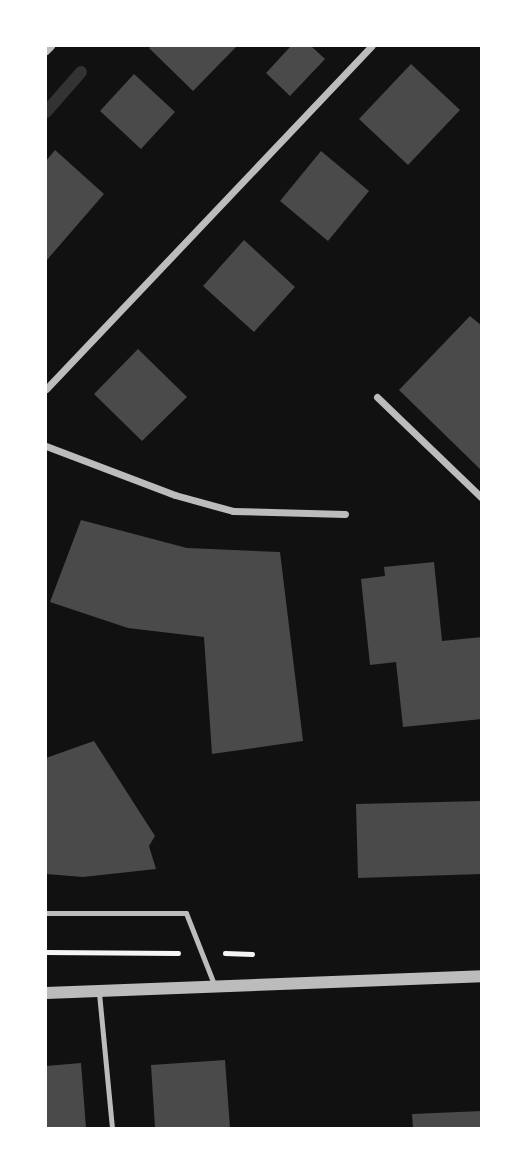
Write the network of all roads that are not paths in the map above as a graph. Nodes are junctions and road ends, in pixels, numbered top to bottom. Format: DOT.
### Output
graph roads {
  1 [pos="51,46"];
  2 [pos="372,46"];
  3 [pos="46,51"];
  4 [pos="46,389"];
  5 [pos="377,397"];
  6 [pos="46,446"];
  7 [pos="481,498"];
  8 [pos="345,514"];
  9 [pos="46,913"];
  10 [pos="481,976"];
  11 [pos="214,984"];
  12 [pos="99,990"];
  13 [pos="46,993"];
  14 [pos="111,1129"];
  1 -- 3 [label="street"];
  2 -- 4 [label="street"];
  5 -- 7 [label="street"];
  6 -- 8 [label="street"];
  9 -- 11 [label="lane"];
  10 -- 11 [label="street"];
  11 -- 12 [label="street"];
  12 -- 13 [label="street"];
  12 -- 14 [label="lane"];
}
